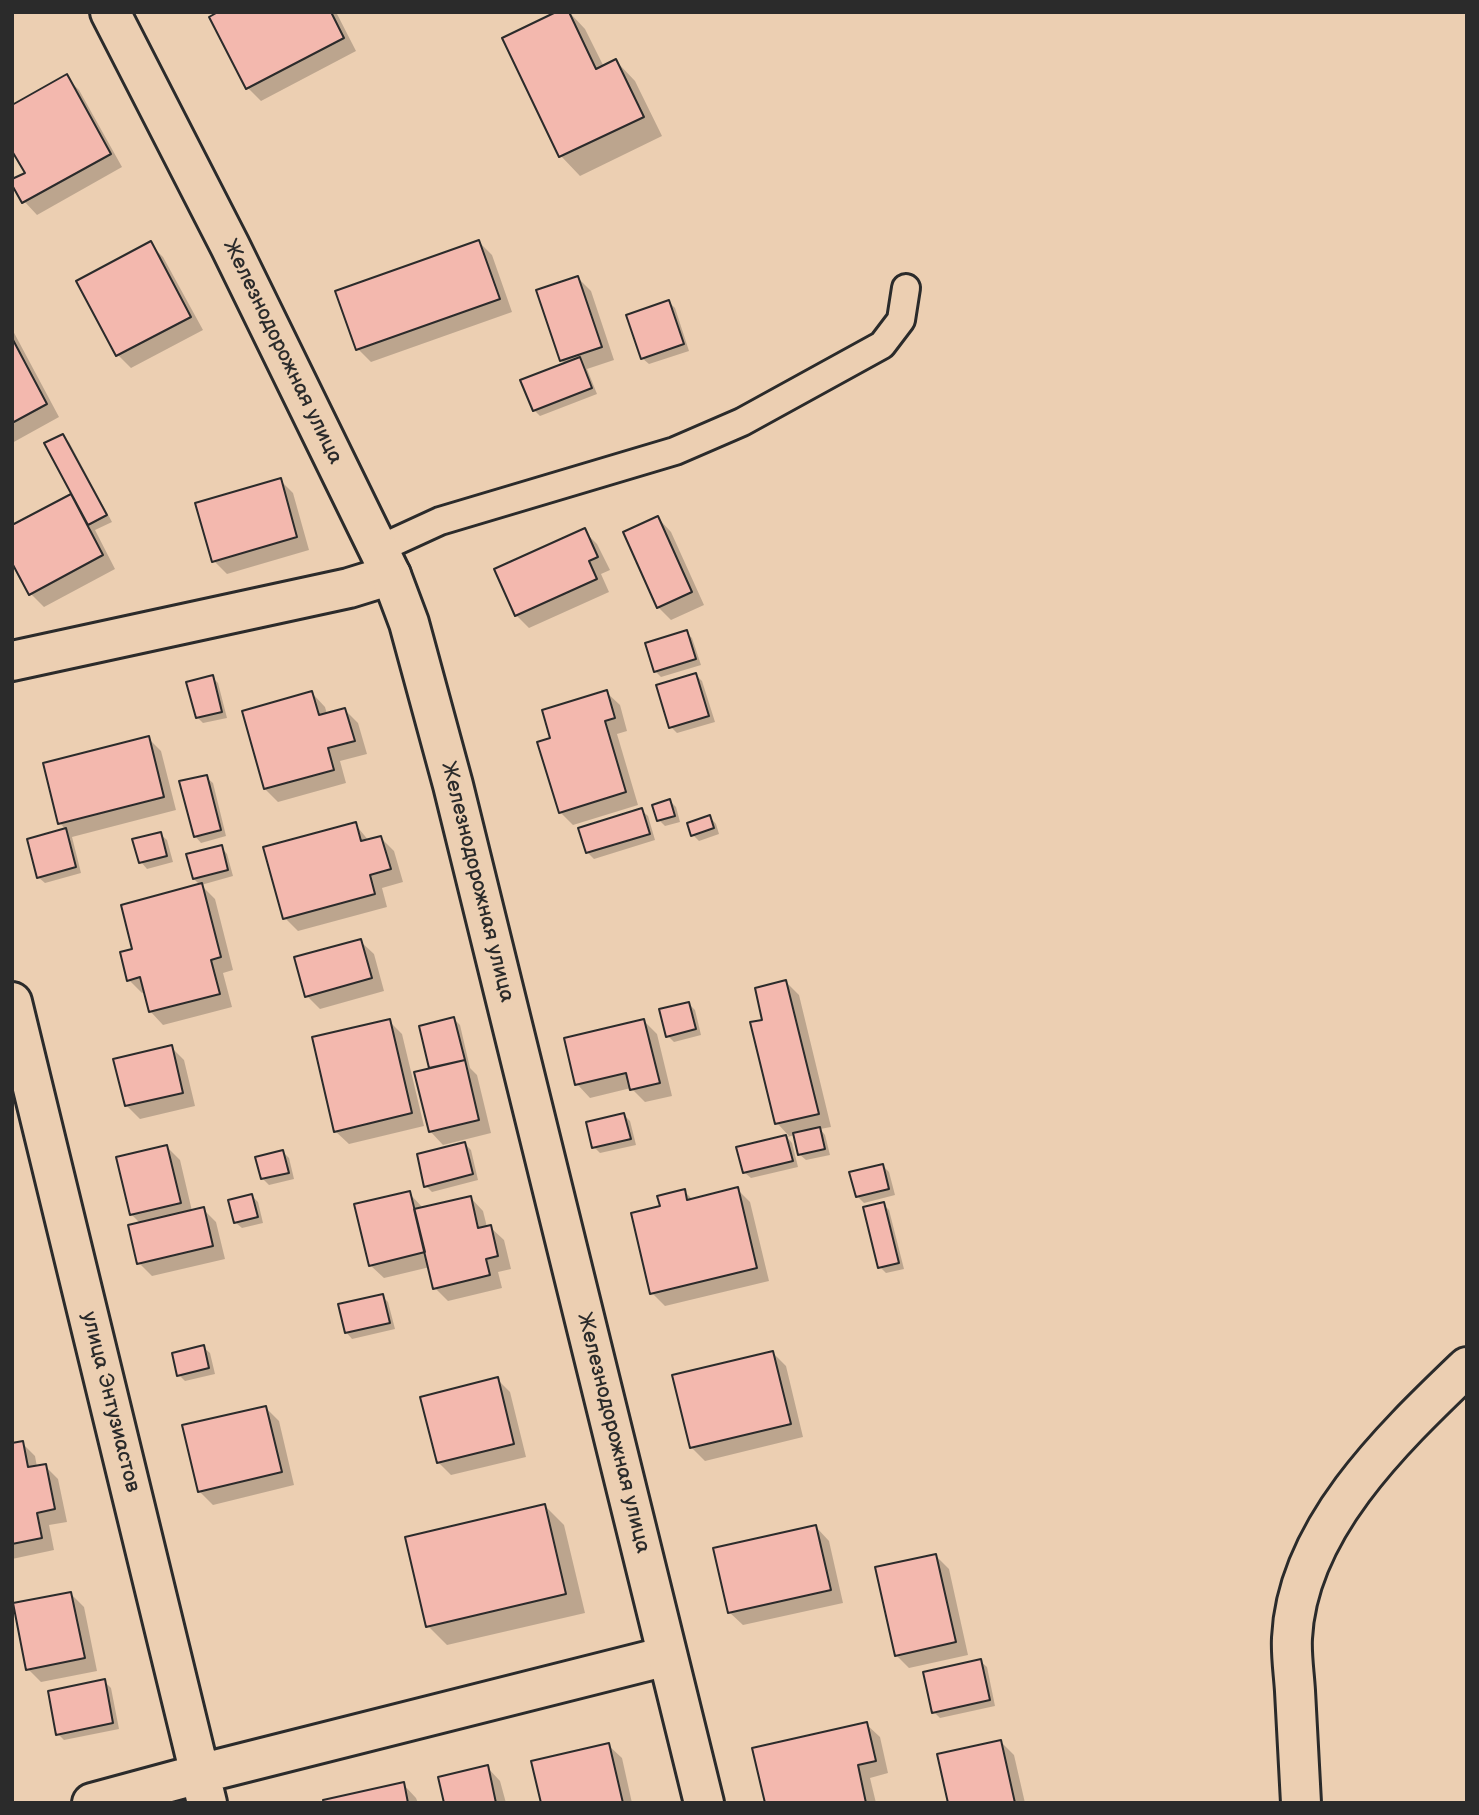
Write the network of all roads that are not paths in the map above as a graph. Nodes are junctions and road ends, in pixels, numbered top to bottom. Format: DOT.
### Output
graph roads {
  1 [pos="110,12"];
  2 [pos="906,288"];
  3 [pos="385,562"];
  4 [pos="12,661"];
  5 [pos="12,1002"];
  6 [pos="1467,1367"];
  7 [pos="667,1656"];
  8 [pos="203,1788"];
  9 [pos="92,1803"];
  10 [pos="704,1803"];
  11 [pos="1301,1803"];
  1 -- 3 [label="street, Железнодорожная улица"];
  2 -- 3 [label="lane"];
  3 -- 4 [label="street"];
  3 -- 7 [label="street, Железнодорожная улица"];
  5 -- 8 [label="street, улица Энтузиастов"];
  6 -- 11 [label="street"];
  7 -- 8 [label="street"];
  7 -- 10 [label="street, Железнодорожная улица"];
  8 -- 9 [label="street"];
}
